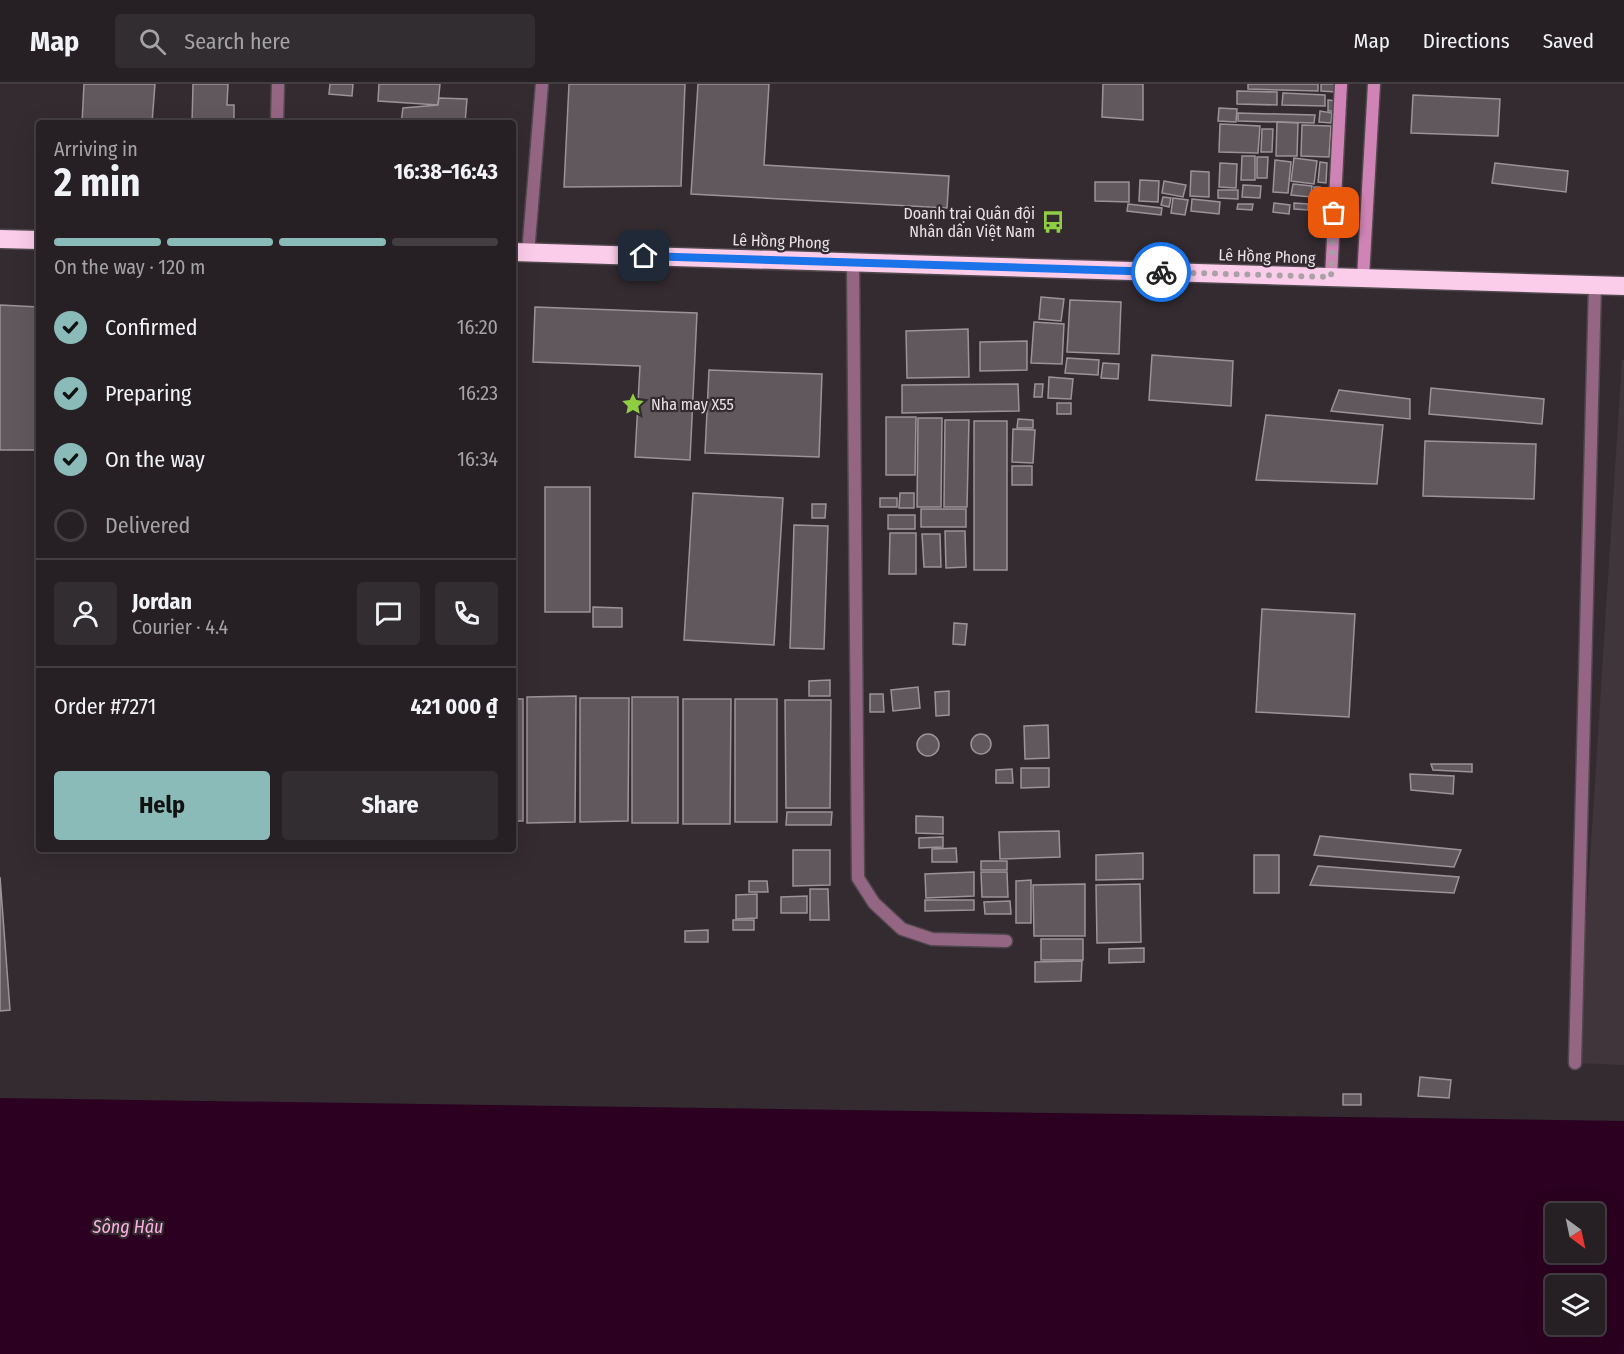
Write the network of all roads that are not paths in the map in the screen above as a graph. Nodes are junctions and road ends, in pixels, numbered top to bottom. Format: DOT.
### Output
graph roads {
  1 [pos="278,84"];
  2 [pos="542,84"];
  3 [pos="1341,84"];
  4 [pos="1374,84"];
  5 [pos="277,120"];
  6 [pos="0,239"];
  7 [pos="36,240"];
  8 [pos="521,252"];
  9 [pos="853,262"];
  10 [pos="1331,277"];
  11 [pos="1364,278"];
  12 [pos="1595,285"];
  13 [pos="1624,286"];
  14 [pos="1006,941"];
  15 [pos="1575,1063"];
  1 -- 5 [label="street"];
  2 -- 8 [label="street"];
  3 -- 10 [label="street"];
  4 -- 11 [label="street"];
  6 -- 7 [label="highway"];
  8 -- 9 [label="highway, Lê Hồng Phong"];
  9 -- 10 [label="highway, Lê Hồng Phong"];
  9 -- 14 [label="street"];
  10 -- 11 [label="highway, Lê Hồng Phong"];
  11 -- 12 [label="highway, Lê Hồng Phong"];
  12 -- 13 [label="highway, Lê Hồng Phong"];
  12 -- 15 [label="street"];
}
